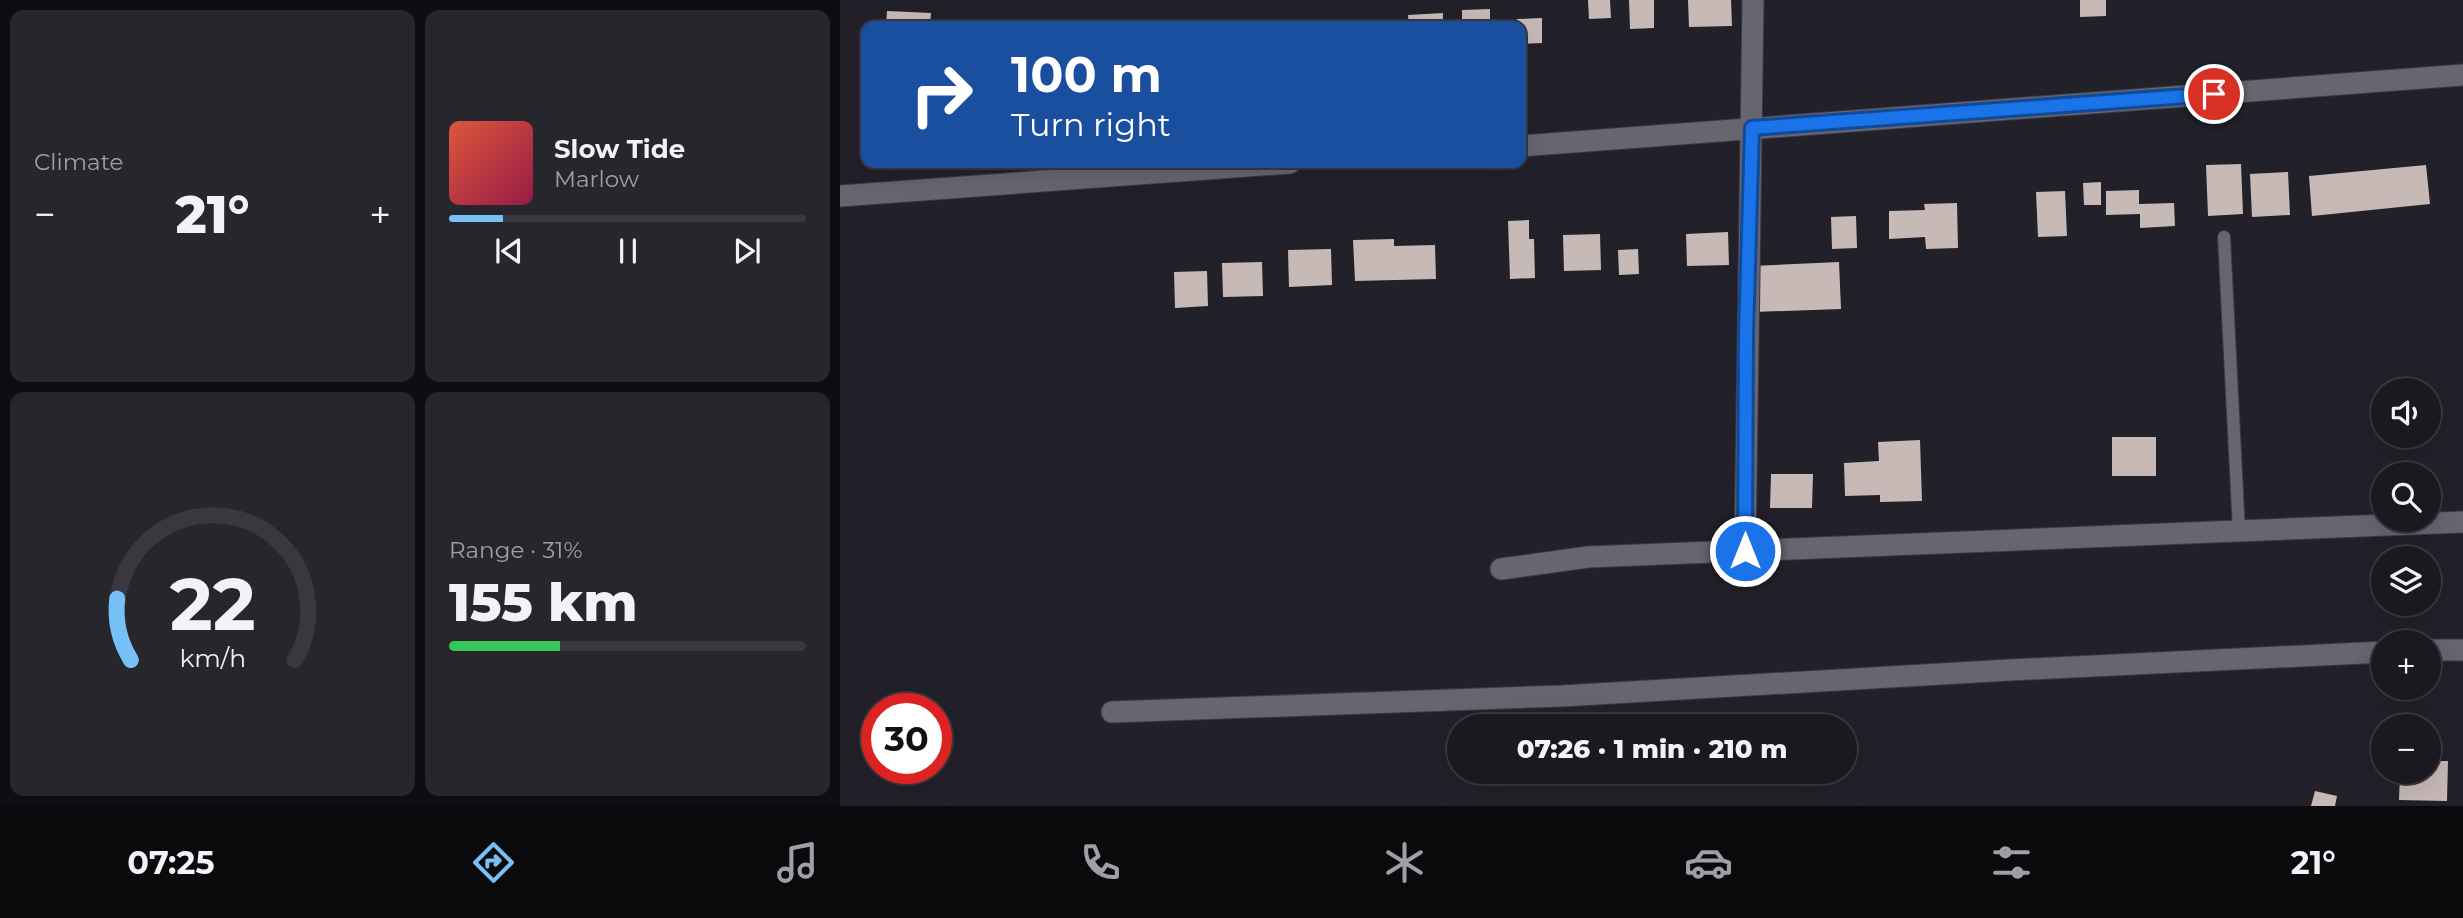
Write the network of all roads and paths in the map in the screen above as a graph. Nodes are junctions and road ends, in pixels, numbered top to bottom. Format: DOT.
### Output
graph roads {
  1 [pos="1753,0"];
  2 [pos="2463,75"];
  3 [pos="1752,128"];
  4 [pos="1526,146"];
  5 [pos="1222,168"];
  6 [pos="840,196"];
  7 [pos="2224,237"];
  8 [pos="2463,522"];
  9 [pos="2239,531"];
  10 [pos="1745,551"];
  11 [pos="1501,569"];
  12 [pos="2441,650"];
  13 [pos="2463,650"];
  14 [pos="2371,653"];
  15 [pos="1112,712"];
  1 -- 3 [label="street"];
  2 -- 3 [label="street"];
  3 -- 4 [label="street"];
  3 -- 10 [label="street"];
  5 -- 6 [label="street"];
  7 -- 9 [label="lane"];
  8 -- 9 [label="street"];
  9 -- 10 [label="street"];
  10 -- 11 [label="street"];
  12 -- 13 [label="street"];
  14 -- 15 [label="street"];
}
